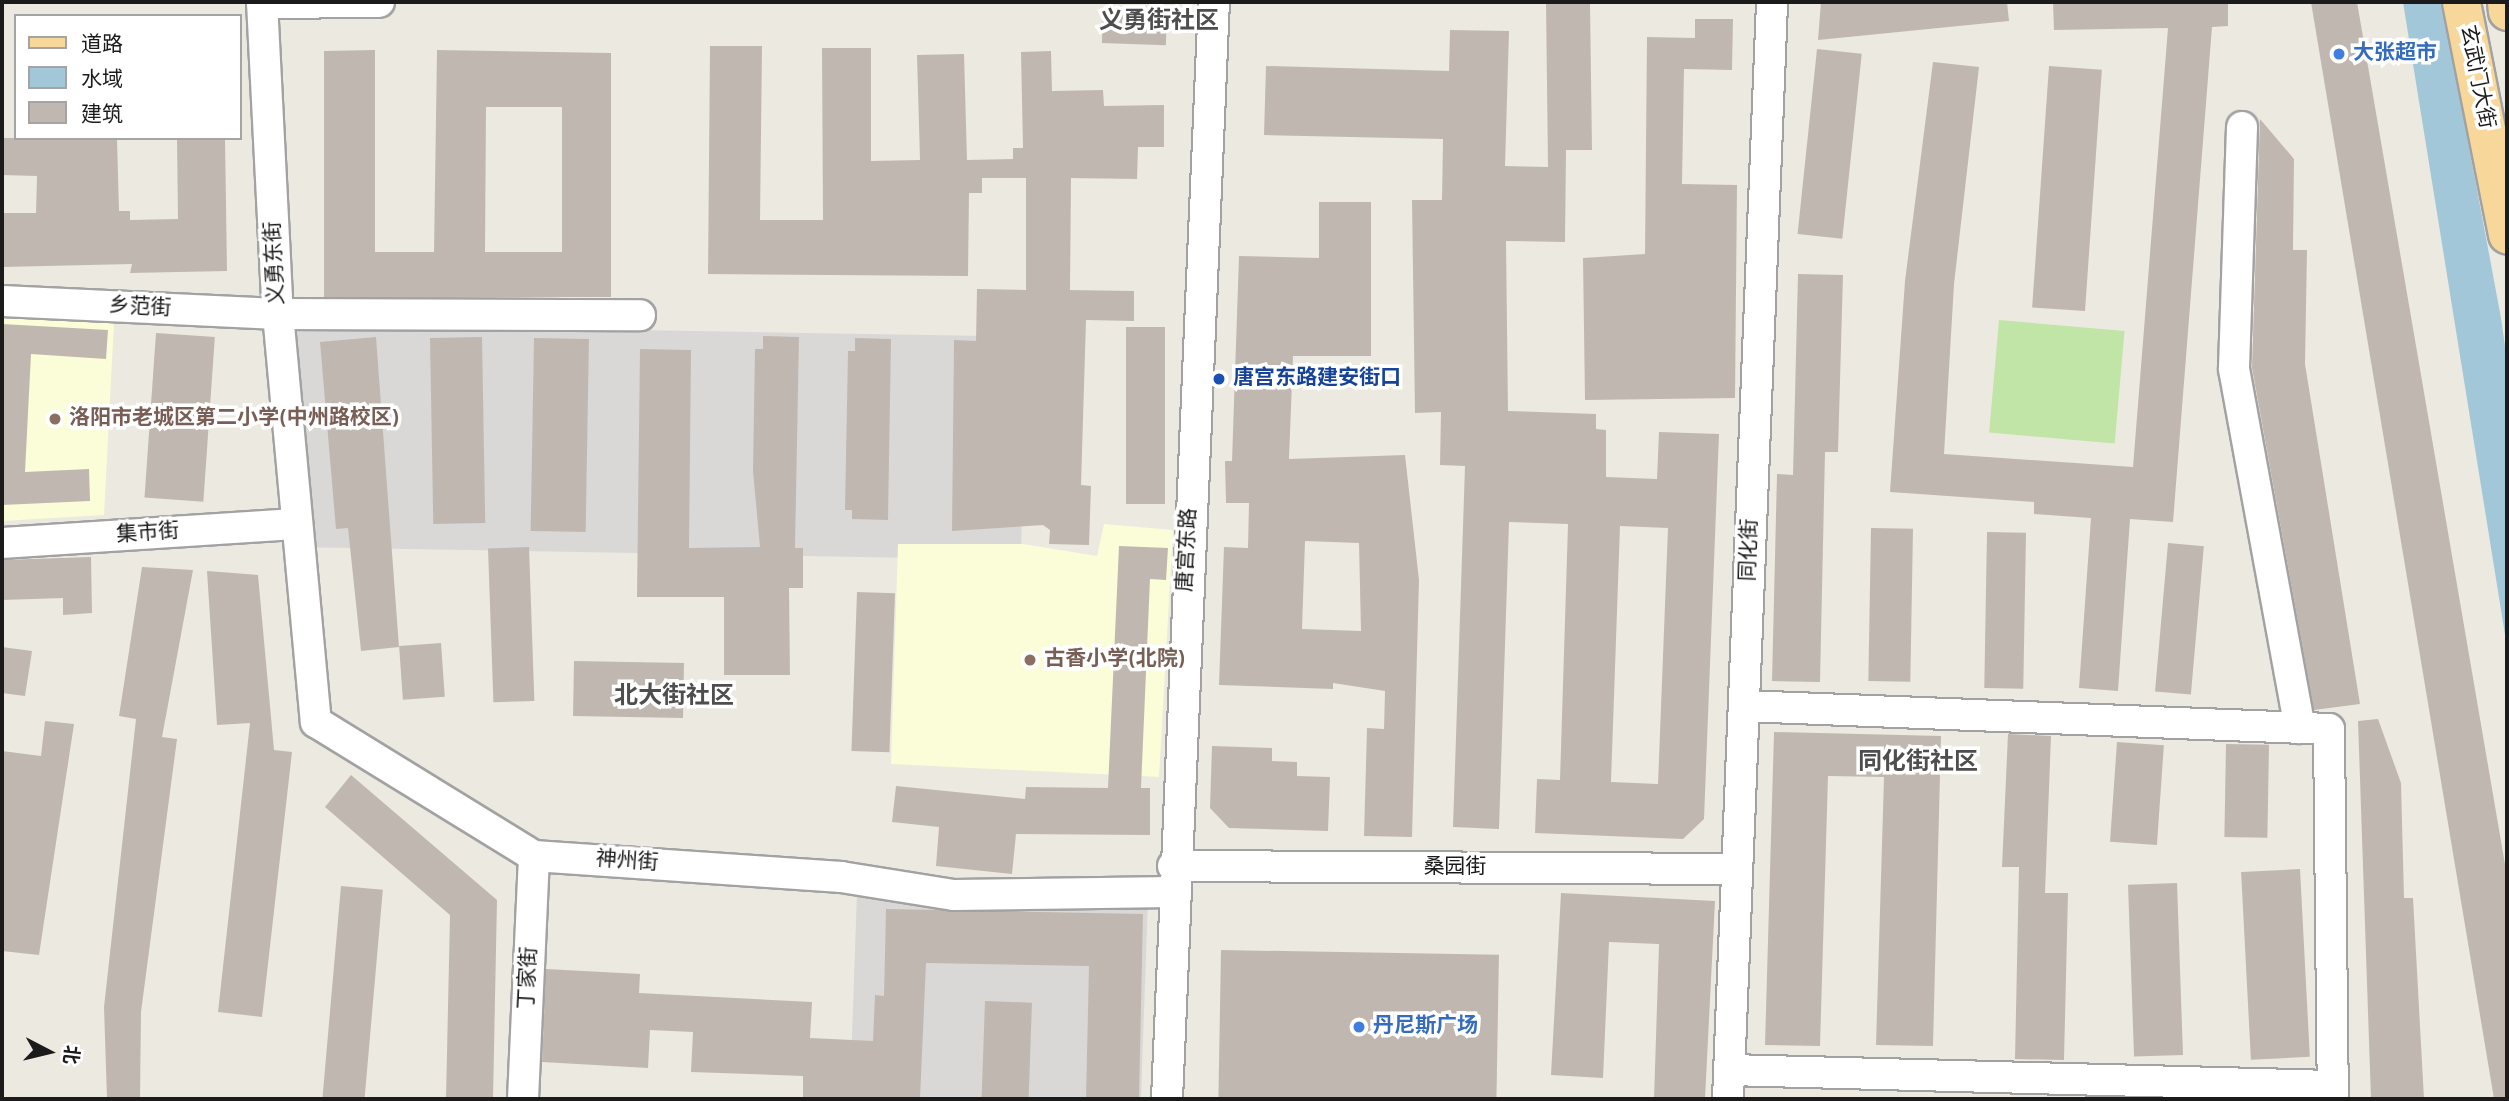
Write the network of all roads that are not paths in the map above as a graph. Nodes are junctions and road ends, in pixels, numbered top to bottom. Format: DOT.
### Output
graph roads {
  1 [pos="379,2"];
  2 [pos="1214,2"];
  3 [pos="1772,2"];
  4 [pos="2461,2"];
  5 [pos="2505,2"];
  6 [pos="262,3"];
  7 [pos="2507,10"];
  8 [pos="2242,127"];
  9 [pos="2507,234"];
  10 [pos="2,301"];
  11 [pos="278,314"];
  12 [pos="640,315"];
  13 [pos="295,524"];
  14 [pos="2,543"];
  15 [pos="1744,706"];
  16 [pos="2300,728"];
  17 [pos="534,856"];
  18 [pos="1737,869"];
  19 [pos="1173,879"];
  20 [pos="1729,1085"];
  21 [pos="2333,1093"];
  22 [pos="523,1099"];
  23 [pos="1167,1099"];
  1 -- 6 [label="street"];
  2 -- 19 [label="street, 唐宫东路"];
  3 -- 15 [label="street, 同化街"];
  4 -- 9 [label="main road, 玄武门大街"];
  5 -- 7 [label="main road, 玄武门大街"];
  6 -- 11 [label="street, 义勇东街"];
  8 -- 16 [label="street"];
  10 -- 11 [label="street, 乡范街"];
  11 -- 12 [label="street, 乡范街"];
  11 -- 13 [label="street, 义勇东街"];
  13 -- 14 [label="street, 集市街"];
  13 -- 17 [label="street, 神州街"];
  15 -- 16 [label="street"];
  15 -- 18 [label="street, 同化街"];
  16 -- 21 [label="street"];
  17 -- 19 [label="street, 神州街"];
  17 -- 22 [label="street, 丁家街"];
  18 -- 19 [label="street, 桑园街"];
  18 -- 20 [label="street, 同化街"];
  19 -- 23 [label="street, 唐宫东路"];
  20 -- 21 [label="street"];
}
